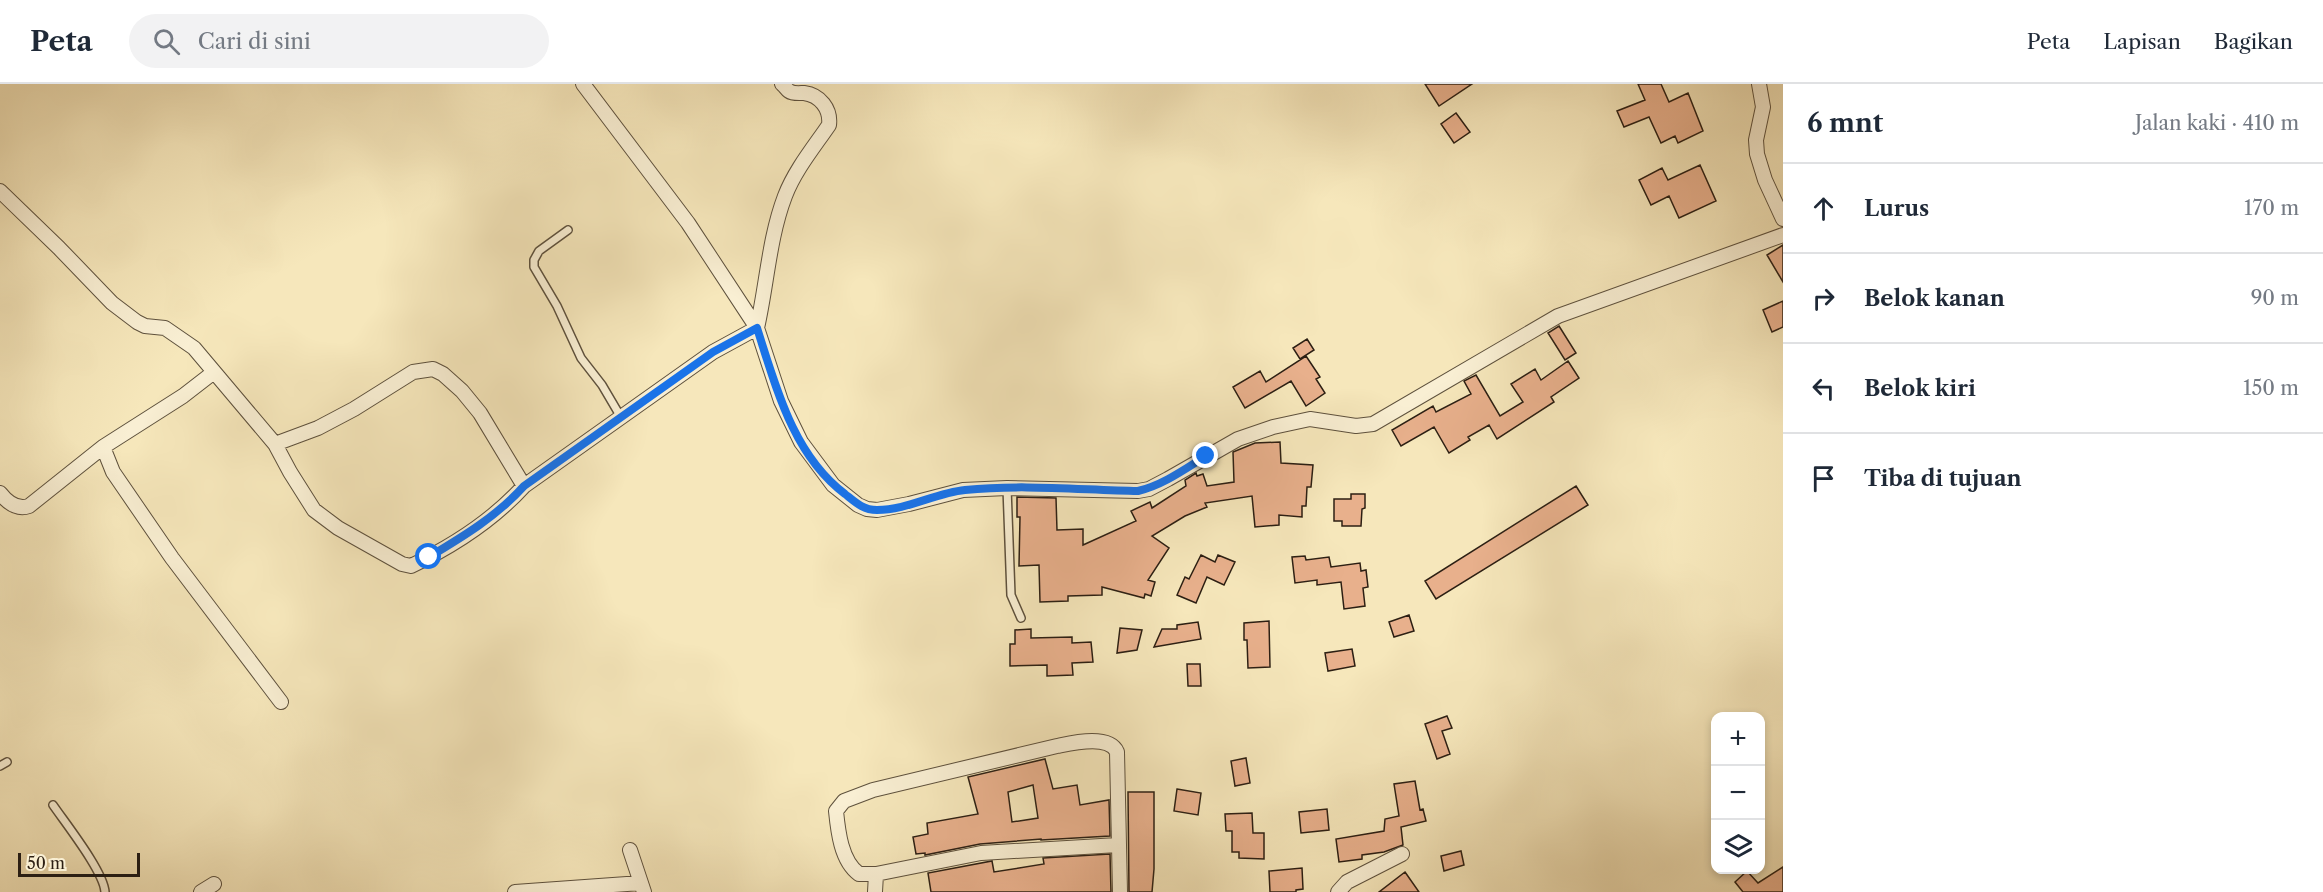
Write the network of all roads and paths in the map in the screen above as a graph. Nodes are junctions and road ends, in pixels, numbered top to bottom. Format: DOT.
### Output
graph roads {
  1 [pos="583,84"];
  2 [pos="782,84"];
  3 [pos="1759,84"];
  4 [pos="0,191"];
  5 [pos="1783,219"];
  6 [pos="568,230"];
  7 [pos="1783,235"];
  8 [pos="757,328"];
  9 [pos="214,372"];
  10 [pos="621,419"];
  11 [pos="275,444"];
  12 [pos="103,447"];
  13 [pos="524,486"];
  14 [pos="1007,488"];
  15 [pos="0,493"];
  16 [pos="1021,618"];
  17 [pos="281,702"];
  18 [pos="53,805"];
  19 [pos="1118,845"];
  20 [pos="630,850"];
  21 [pos="1402,854"];
  22 [pos="876,874"];
  23 [pos="214,884"];
  24 [pos="643,888"];
  25 [pos="105,892"];
  26 [pos="201,892"];
  27 [pos="515,892"];
  28 [pos="874,892"];
  29 [pos="1120,892"];
  30 [pos="1338,892"];
  1 -- 8 [label="street"];
  2 -- 8 [label="street"];
  3 -- 5 [label="street"];
  4 -- 9 [label="street"];
  6 -- 10 [label="lane"];
  7 -- 14 [label="street"];
  8 -- 10 [label="street"];
  8 -- 14 [label="street"];
  9 -- 11 [label="street"];
  9 -- 12 [label="street"];
  10 -- 13 [label="street"];
  11 -- 13 [label="street"];
  11 -- 13 [label="street"];
  12 -- 15 [label="street"];
  12 -- 17 [label="street"];
  14 -- 16 [label="lane"];
  18 -- 25 [label="lane"];
  19 -- 22 [label="street"];
  19 -- 22 [label="street"];
  19 -- 29 [label="street"];
  20 -- 24 [label="street"];
  21 -- 30 [label="street"];
  22 -- 28 [label="street"];
  23 -- 26 [label="street"];
  24 -- 27 [label="street"];
}
